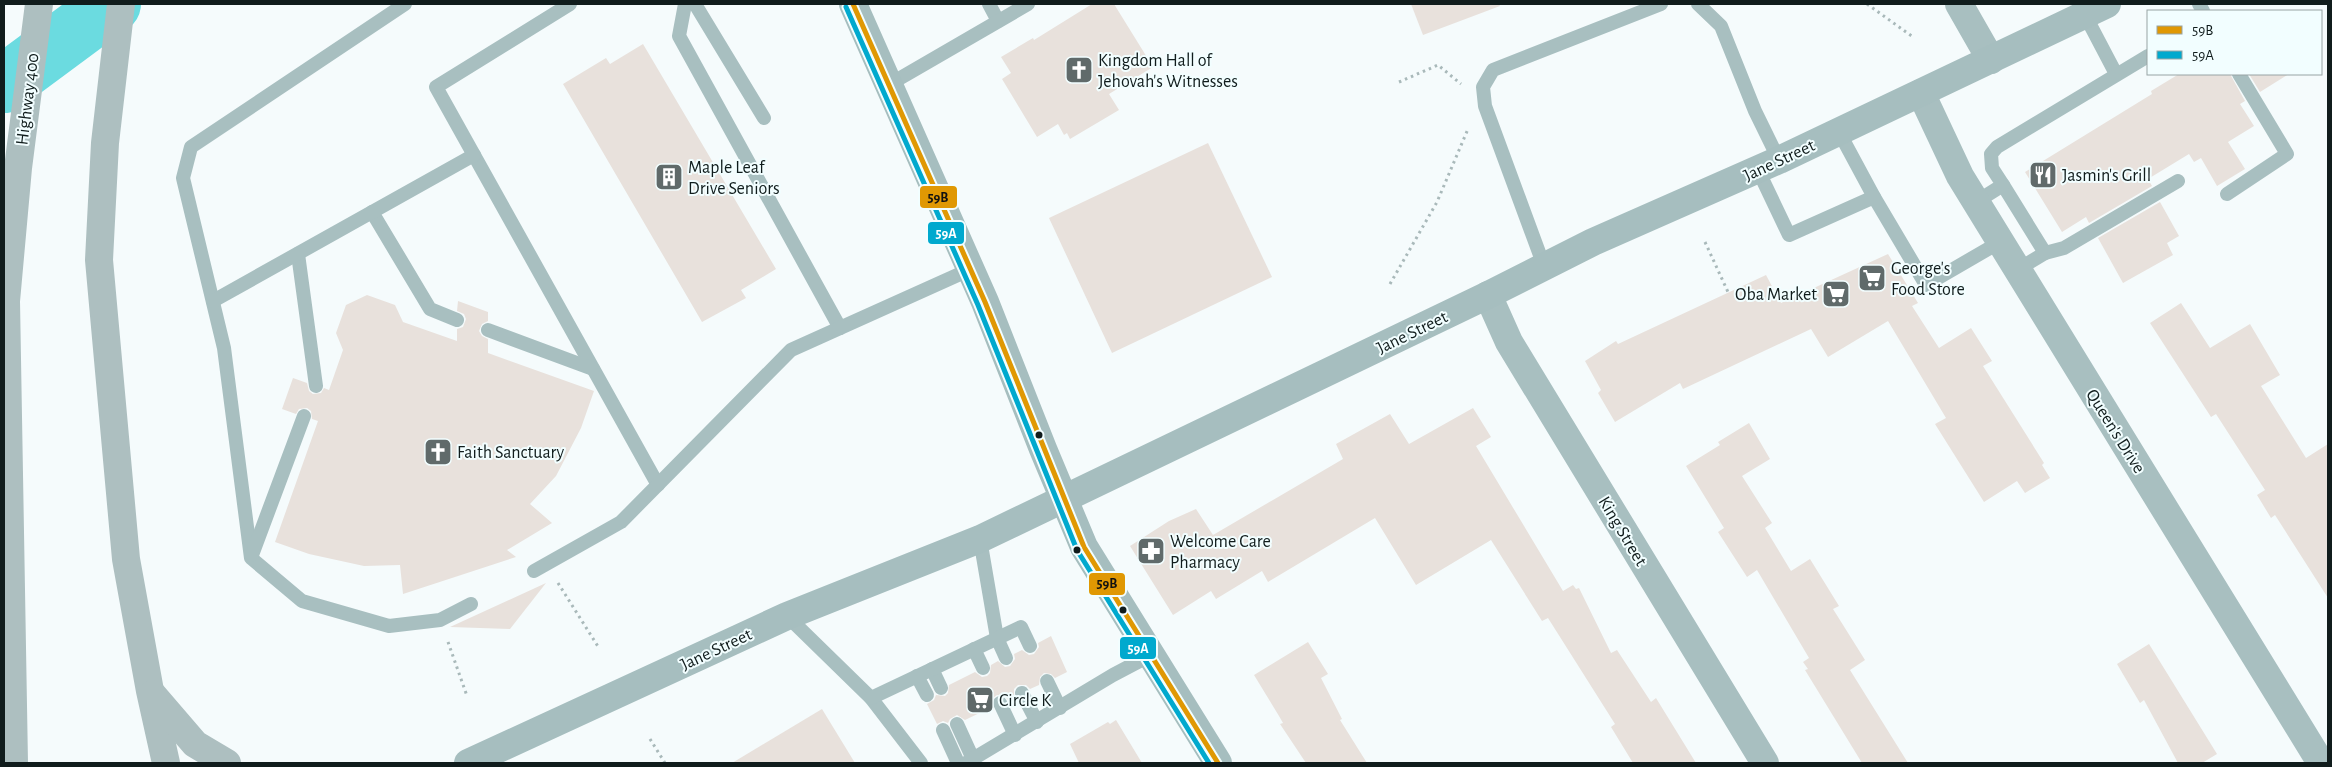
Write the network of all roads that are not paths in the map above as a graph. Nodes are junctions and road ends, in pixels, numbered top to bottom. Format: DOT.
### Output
graph roads {
  1 [pos="39,4"];
  2 [pos="122,4"];
  3 [pos="405,4"];
  4 [pos="570,4"];
  5 [pos="685,4"];
  6 [pos="695,4"];
  7 [pos="853,4"];
  8 [pos="989,4"];
  9 [pos="1028,4"];
  10 [pos="1661,4"];
  11 [pos="1698,4"];
  12 [pos="1960,4"];
  13 [pos="2096,10"];
  14 [pos="998,21"];
  15 [pos="2147,57"];
  16 [pos="1991,60"];
  17 [pos="2116,74"];
  18 [pos="2240,75"];
  19 [pos="890,84"];
  20 [pos="1920,93"];
  21 [pos="764,118"];
  22 [pos="1839,132"];
  23 [pos="474,155"];
  24 [pos="1769,165"];
  25 [pos="2178,181"];
  26 [pos="2003,186"];
  27 [pos="2228,194"];
  28 [pos="1874,197"];
  29 [pos="1976,202"];
  30 [pos="372,212"];
  31 [pos="2000,242"];
  32 [pos="2045,253"];
  33 [pos="298,254"];
  34 [pos="1544,266"];
  35 [pos="971,269"];
  36 [pos="2017,270"];
  37 [pos="1488,295"];
  38 [pos="213,301"];
  39 [pos="457,320"];
  40 [pos="840,328"];
  41 [pos="488,330"];
  42 [pos="593,369"];
  43 [pos="316,386"];
  44 [pos="304,416"];
  45 [pos="658,485"];
  46 [pos="1063,498"];
  47 [pos="980,539"];
  48 [pos="251,558"];
  49 [pos="534,571"];
  50 [pos="471,604"];
  51 [pos="787,616"];
  52 [pos="997,638"];
  53 [pos="1030,646"];
  54 [pos="974,649"];
  55 [pos="1152,655"];
  56 [pos="1006,658"];
  57 [pos="983,668"];
  58 [pos="932,669"];
  59 [pos="918,676"];
  60 [pos="1047,682"];
  61 [pos="941,688"];
  62 [pos="150,692"];
  63 [pos="1022,693"];
  64 [pos="927,695"];
  65 [pos="870,698"];
  66 [pos="1000,703"];
  67 [pos="1060,708"];
  68 [pos="1037,722"];
  69 [pos="957,724"];
  70 [pos="943,730"];
  71 [pos="1015,734"];
  72 [pos="970,761"];
  73 [pos="14,763"];
  74 [pos="166,763"];
  75 [pos="227,763"];
  76 [pos="468,763"];
  77 [pos="921,763"];
  78 [pos="958,763"];
  79 [pos="1218,763"];
  80 [pos="1765,763"];
  81 [pos="2321,763"];
  1 -- 73 [label="highway, Highway 400"];
  2 -- 62 [label="highway"];
  3 -- 38 [label="lane"];
  4 -- 23 [label="lane"];
  5 -- 40 [label="lane"];
  6 -- 21 [label="lane"];
  7 -- 19 [label="main road"];
  8 -- 14 [label="lane"];
  9 -- 14 [label="lane"];
  10 -- 34 [label="lane"];
  11 -- 24 [label="lane"];
  12 -- 16 [label="street"];
  13 -- 16 [label="main road, Jane Street"];
  13 -- 17 [label="lane"];
  14 -- 19 [label="lane"];
  15 -- 17 [label="lane"];
  16 -- 20 [label="main road, Jane Street"];
  17 -- 26 [label="lane"];
  18 -- 27 [label="lane"];
  19 -- 35 [label="main road"];
  20 -- 22 [label="main road, Jane Street"];
  20 -- 29 [label="street, Queen's Drive"];
  22 -- 24 [label="main road, Jane Street"];
  22 -- 28 [label="lane"];
  23 -- 30 [label="lane"];
  23 -- 42 [label="lane"];
  24 -- 28 [label="lane"];
  24 -- 34 [label="main road, Jane Street"];
  25 -- 32 [label="lane"];
  26 -- 29 [label="lane"];
  26 -- 32 [label="lane"];
  28 -- 31 [label="lane"];
  29 -- 31 [label="street, Queen's Drive"];
  30 -- 33 [label="lane"];
  30 -- 39 [label="lane"];
  31 -- 36 [label="street, Queen's Drive"];
  32 -- 36 [label="lane"];
  33 -- 38 [label="lane"];
  33 -- 43 [label="lane"];
  34 -- 37 [label="main road, Jane Street"];
  35 -- 40 [label="lane"];
  35 -- 46 [label="main road"];
  36 -- 81 [label="street, Queen's Drive"];
  37 -- 46 [label="main road, Jane Street"];
  37 -- 80 [label="street, King Street"];
  38 -- 48 [label="lane"];
  40 -- 45 [label="lane"];
  41 -- 42 [label="lane"];
  42 -- 45 [label="lane"];
  44 -- 48 [label="lane"];
  45 -- 49 [label="lane"];
  46 -- 47 [label="main road, Jane Street"];
  46 -- 55 [label="main road"];
  47 -- 51 [label="main road, Jane Street"];
  47 -- 52 [label="lane"];
  48 -- 50 [label="lane"];
  51 -- 65 [label="lane"];
  51 -- 76 [label="main road, Jane Street"];
  52 -- 53 [label="lane"];
  52 -- 54 [label="lane"];
  52 -- 56 [label="lane"];
  54 -- 57 [label="lane"];
  54 -- 58 [label="lane"];
  55 -- 67 [label="lane"];
  55 -- 79 [label="main road"];
  58 -- 59 [label="lane"];
  58 -- 61 [label="lane"];
  59 -- 64 [label="lane"];
  59 -- 65 [label="lane"];
  60 -- 67 [label="lane"];
  62 -- 74 [label="highway"];
  62 -- 75 [label="highway"];
  63 -- 68 [label="lane"];
  65 -- 77 [label="lane"];
  66 -- 71 [label="lane"];
  67 -- 68 [label="lane"];
  68 -- 71 [label="lane"];
  69 -- 72 [label="lane"];
  70 -- 78 [label="lane"];
  71 -- 72 [label="lane"];
}
